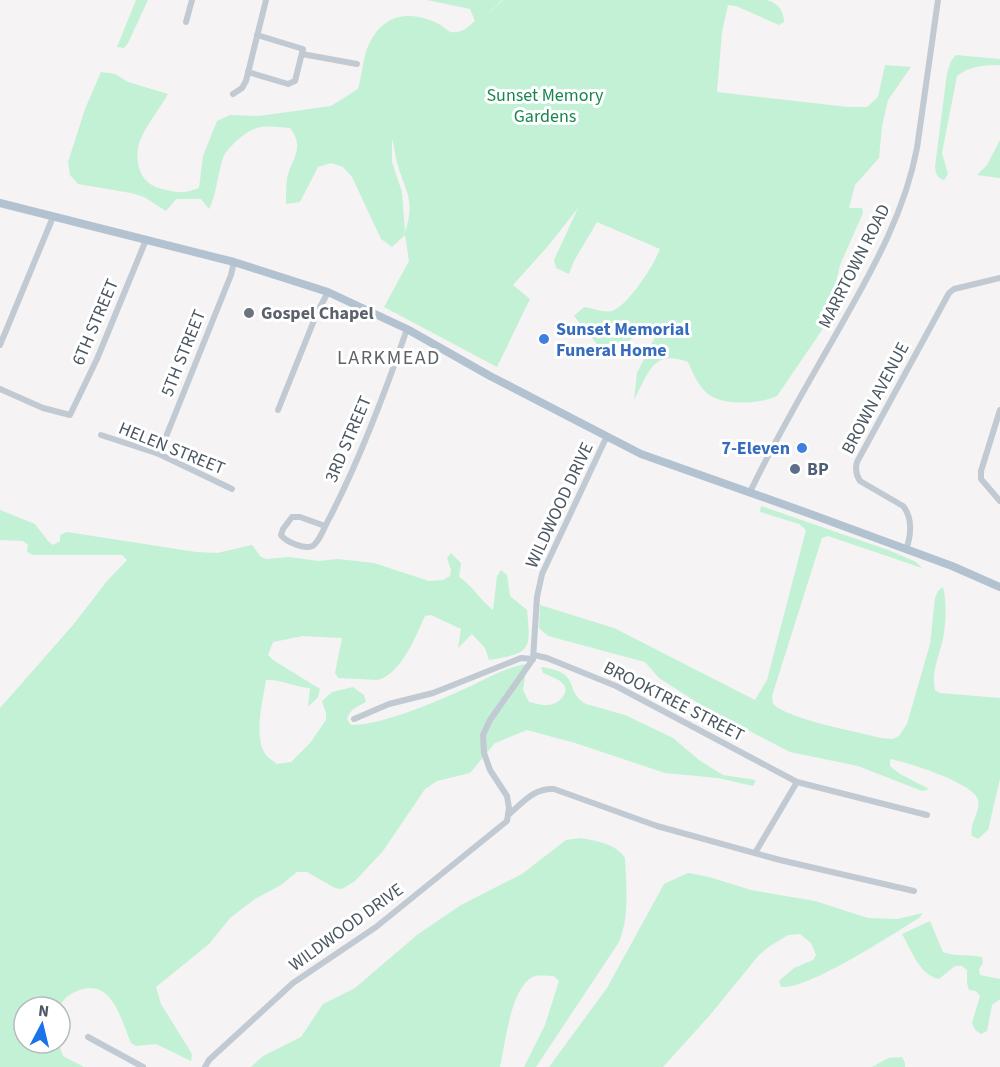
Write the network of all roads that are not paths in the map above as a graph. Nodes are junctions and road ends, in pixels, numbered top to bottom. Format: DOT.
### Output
graph roads {
  1 [pos="192,0"];
  2 [pos="266,0"];
  3 [pos="938,0"];
  4 [pos="186,22"];
  5 [pos="257,34"];
  6 [pos="302,54"];
  7 [pos="357,64"];
  8 [pos="248,72"];
  9 [pos="233,94"];
  10 [pos="0,203"];
  11 [pos="53,217"];
  12 [pos="146,240"];
  13 [pos="234,262"];
  14 [pos="1000,278"];
  15 [pos="328,292"];
  16 [pos="407,329"];
  17 [pos="0,345"];
  18 [pos="0,389"];
  19 [pos="278,410"];
  20 [pos="1000,410"];
  21 [pos="101,435"];
  22 [pos="607,436"];
  23 [pos="159,454"];
  24 [pos="232,489"];
  25 [pos="750,492"];
  26 [pos="1000,501"];
  27 [pos="325,526"];
  28 [pos="906,550"];
  29 [pos="1000,587"];
  30 [pos="533,657"];
  31 [pos="354,719"];
  32 [pos="797,782"];
  33 [pos="927,815"];
  34 [pos="508,816"];
  35 [pos="755,853"];
  36 [pos="915,891"];
  37 [pos="88,1036"];
  38 [pos="143,1067"];
  39 [pos="205,1067"];
  1 -- 4 [label="street"];
  2 -- 5 [label="street"];
  3 -- 25 [label="street, MARRTOWN ROAD"];
  5 -- 6 [label="street"];
  5 -- 8 [label="street"];
  6 -- 7 [label="street"];
  6 -- 8 [label="street"];
  8 -- 9 [label="street"];
  10 -- 11 [label="main road"];
  11 -- 12 [label="main road"];
  11 -- 17 [label="street"];
  12 -- 13 [label="main road"];
  12 -- 18 [label="street, 6TH STREET"];
  13 -- 15 [label="main road"];
  13 -- 23 [label="street, 5TH STREET"];
  14 -- 28 [label="street, BROWN AVENUE"];
  15 -- 16 [label="main road"];
  15 -- 19 [label="street"];
  16 -- 22 [label="main road"];
  16 -- 27 [label="street, 3RD STREET"];
  20 -- 26 [label="street"];
  21 -- 23 [label="street, HELEN STREET"];
  22 -- 25 [label="main road"];
  22 -- 30 [label="street, WILDWOOD DRIVE"];
  23 -- 24 [label="street, HELEN STREET"];
  25 -- 28 [label="main road"];
  27 -- 27 [label="street, 3RD STREET"];
  28 -- 29 [label="main road"];
  30 -- 31 [label="street"];
  30 -- 32 [label="street, BROOKTREE STREET"];
  30 -- 34 [label="street"];
  32 -- 33 [label="street"];
  32 -- 35 [label="street"];
  34 -- 35 [label="street, WILDWOOD DRIVE"];
  34 -- 39 [label="street, WILDWOOD DRIVE"];
  35 -- 36 [label="street, WILDWOOD DRIVE"];
  37 -- 38 [label="street"];
}
